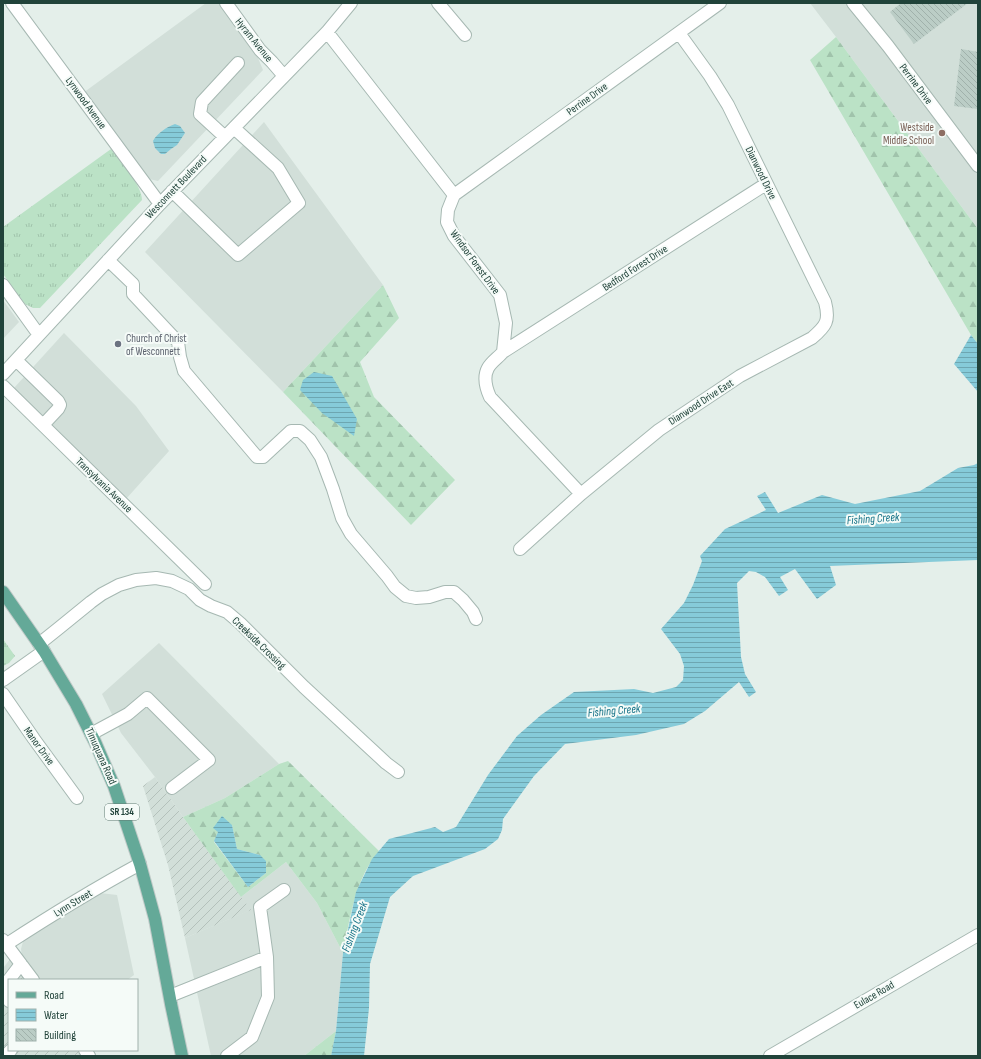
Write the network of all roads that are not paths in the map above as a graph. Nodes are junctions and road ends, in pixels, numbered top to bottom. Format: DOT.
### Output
graph roads {
  1 [pos="12,3"];
  2 [pos="226,3"];
  3 [pos="352,3"];
  4 [pos="438,3"];
  5 [pos="720,3"];
  6 [pos="853,3"];
  7 [pos="327,32"];
  8 [pos="679,33"];
  9 [pos="465,35"];
  10 [pos="238,63"];
  11 [pos="284,76"];
  12 [pos="234,128"];
  13 [pos="225,137"];
  14 [pos="978,166"];
  15 [pos="766,184"];
  16 [pos="172,191"];
  17 [pos="454,195"];
  18 [pos="160,204"];
  19 [pos="108,260"];
  20 [pos="3,285"];
  21 [pos="827,320"];
  22 [pos="39,335"];
  23 [pos="504,352"];
  24 [pos="16,360"];
  25 [pos="3,374"];
  26 [pos="3,386"];
  27 [pos="43,425"];
  28 [pos="581,494"];
  29 [pos="520,548"];
  30 [pos="205,584"];
  31 [pos="3,592"];
  32 [pos="476,619"];
  33 [pos="41,647"];
  34 [pos="3,680"];
  35 [pos="3,694"];
  36 [pos="91,734"];
  37 [pos="398,772"];
  38 [pos="172,788"];
  39 [pos="77,798"];
  40 [pos="140,864"];
  41 [pos="284,890"];
  42 [pos="978,935"];
  43 [pos="5,942"];
  44 [pos="267,957"];
  45 [pos="21,964"];
  46 [pos="10,979"];
  47 [pos="32,979"];
  48 [pos="8,981"];
  49 [pos="170,996"];
  50 [pos="8,998"];
  51 [pos="182,1056"];
  52 [pos="227,1056"];
  53 [pos="770,1056"];
  1 -- 18 [label="street, Lynwood Avenue"];
  2 -- 11 [label="street, Hyram Avenue"];
  3 -- 7 [label="street, Wesconnett Boulevard"];
  4 -- 9 [label="street"];
  5 -- 8 [label="street, Perrine Drive"];
  6 -- 14 [label="street, Perrine Drive"];
  7 -- 11 [label="street, Wesconnett Boulevard"];
  7 -- 17 [label="street"];
  8 -- 15 [label="street, Dianwood Drive"];
  8 -- 17 [label="street, Perrine Drive"];
  10 -- 13 [label="street"];
  11 -- 12 [label="street, Wesconnett Boulevard"];
  12 -- 13 [label="street, Wesconnett Boulevard"];
  12 -- 16 [label="street"];
  13 -- 16 [label="street, Wesconnett Boulevard"];
  15 -- 21 [label="street, Dianwood Drive"];
  15 -- 23 [label="street, Bedford Forest Drive"];
  16 -- 18 [label="street, Wesconnett Boulevard"];
  17 -- 23 [label="street, Windsor Forest Drive"];
  18 -- 19 [label="street, Wesconnett Boulevard"];
  19 -- 22 [label="street, Wesconnett Boulevard"];
  19 -- 32 [label="street"];
  20 -- 22 [label="street"];
  21 -- 28 [label="street, Dianwood Drive East"];
  22 -- 24 [label="street, Wesconnett Boulevard"];
  23 -- 28 [label="street"];
  24 -- 25 [label="street, Wesconnett Boulevard"];
  24 -- 27 [label="street"];
  26 -- 27 [label="street, Transylvania Avenue"];
  27 -- 30 [label="street, Transylvania Avenue"];
  28 -- 29 [label="street, Dianwood Drive East"];
  31 -- 33 [label="main road, Timuquana Road / SR 134"];
  33 -- 34 [label="street, Creekside Crossing"];
  33 -- 36 [label="main road, Timuquana Road / SR 134"];
  33 -- 37 [label="street, Creekside Crossing"];
  35 -- 39 [label="street, Manor Drive"];
  36 -- 38 [label="street"];
  36 -- 40 [label="main road, Timuquana Road / SR 134"];
  40 -- 43 [label="street, Lynn Street"];
  40 -- 49 [label="main road, Timuquana Road / SR 134"];
  41 -- 44 [label="street"];
  42 -- 53 [label="street, Eulace Road"];
  43 -- 45 [label="street"];
  44 -- 49 [label="street"];
  44 -- 52 [label="street"];
  45 -- 46 [label="street"];
  45 -- 47 [label="street"];
  48 -- 50 [label="street"];
  49 -- 51 [label="main road, Timuquana Road / SR 134"];
}
